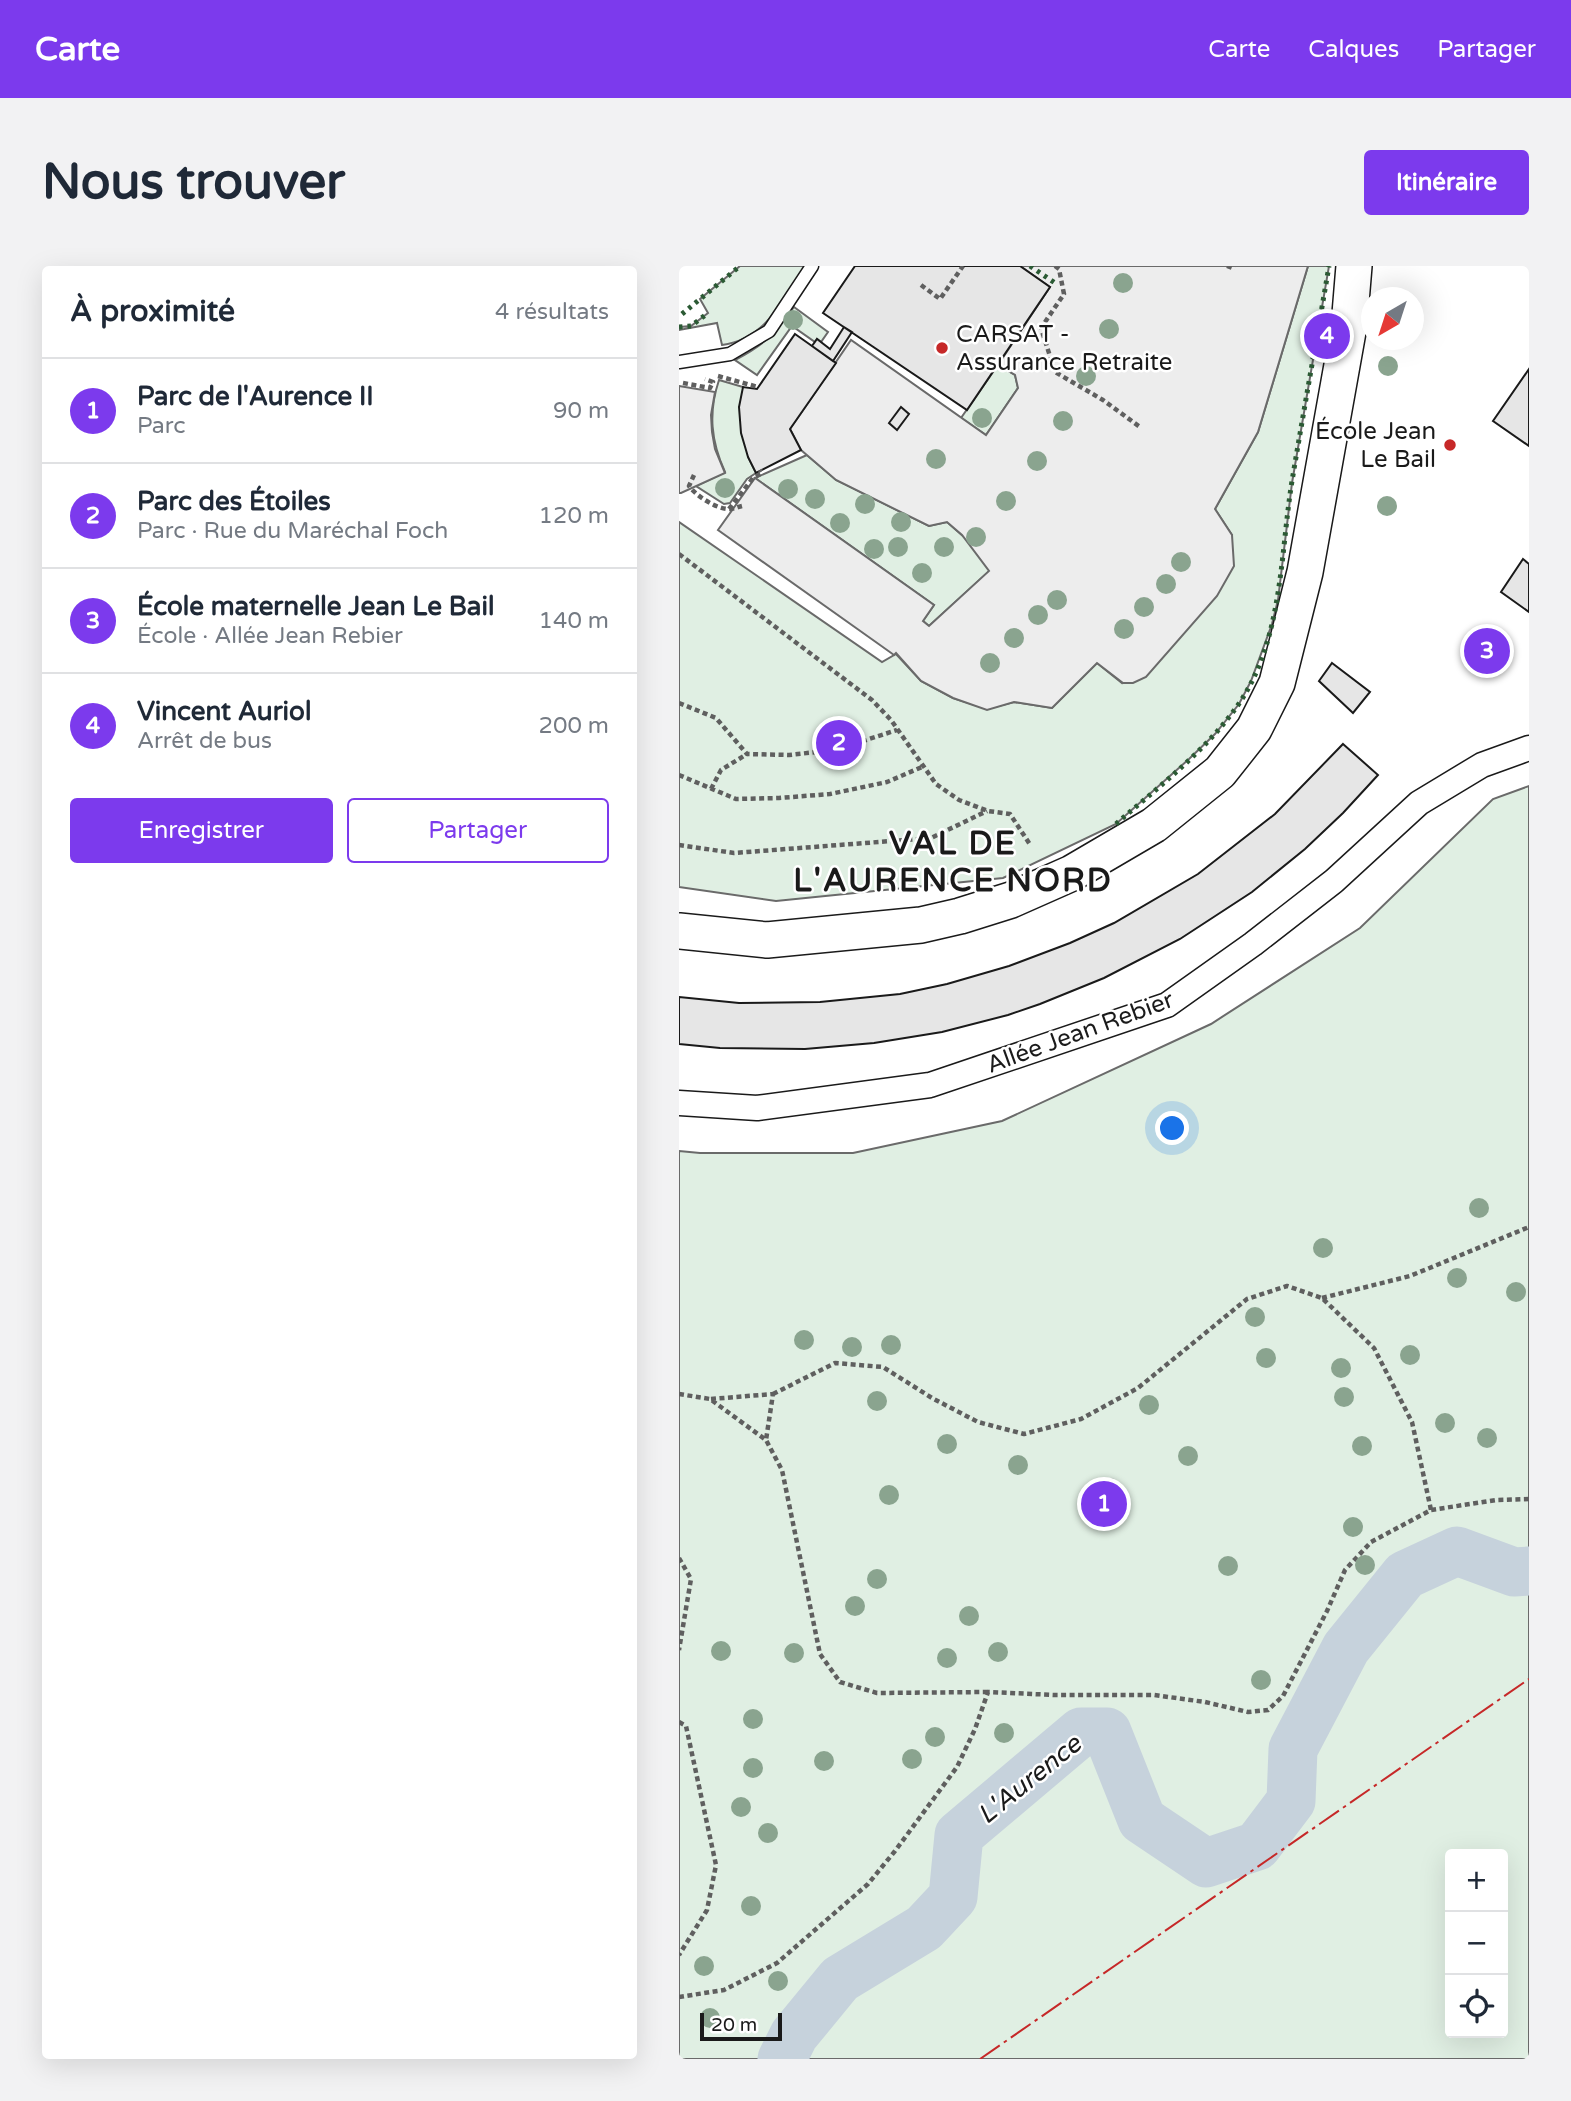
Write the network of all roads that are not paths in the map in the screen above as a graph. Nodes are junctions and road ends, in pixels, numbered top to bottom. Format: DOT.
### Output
graph roads {
  1 [pos="813,266"];
  2 [pos="1354,266"];
  3 [pos="679,362"];
  4 [pos="1529,748"];
  5 [pos="679,932"];
  6 [pos="679,1103"];
  1 -- 3 [label="lane"];
  2 -- 5 [label="street"];
  4 -- 6 [label="street, Allée Jean Rebier"];
}
